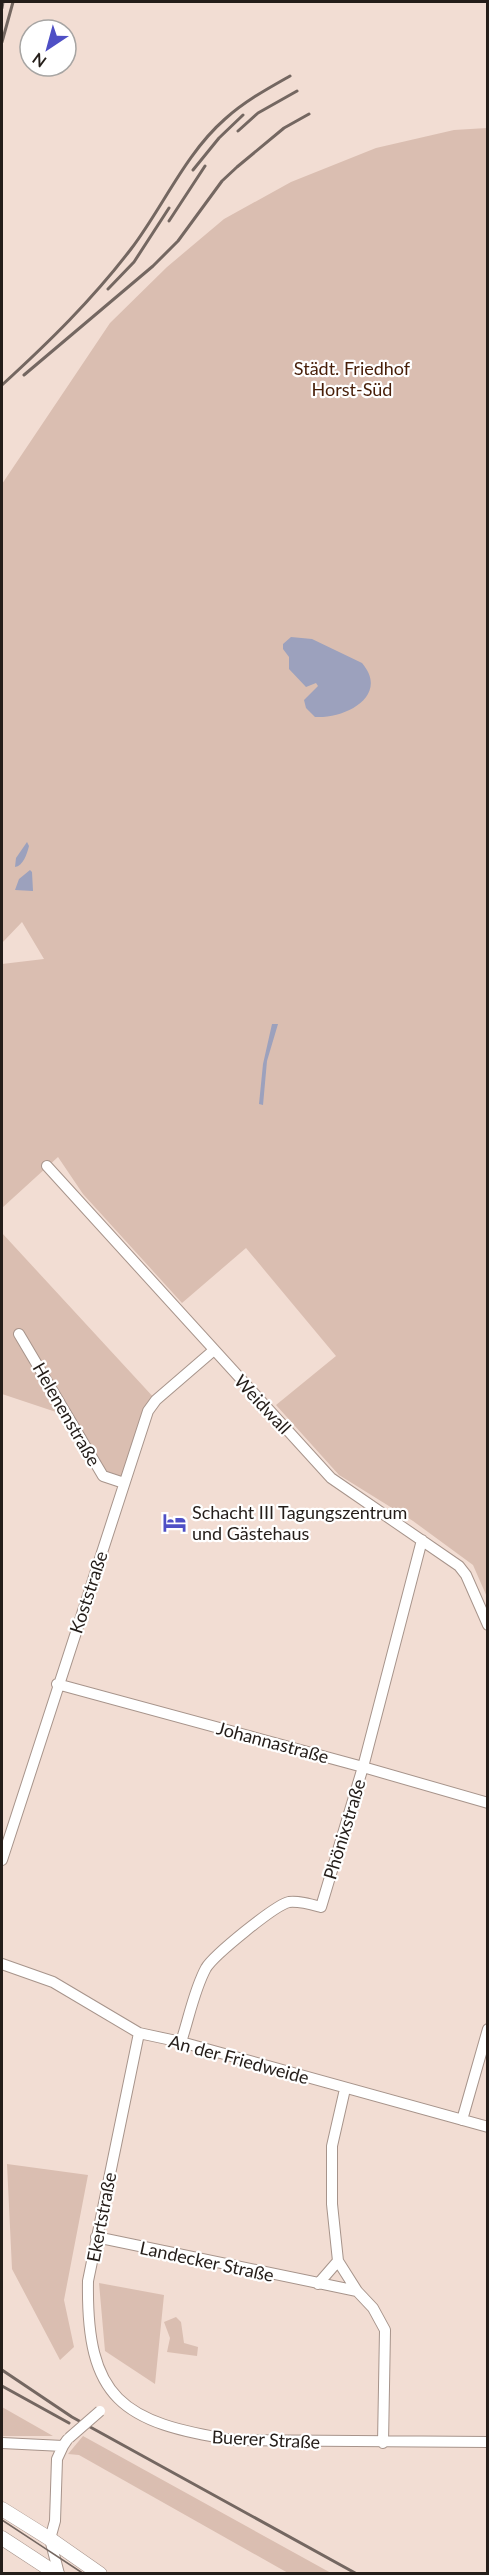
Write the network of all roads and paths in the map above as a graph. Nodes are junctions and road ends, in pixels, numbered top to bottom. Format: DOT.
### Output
graph roads {
  1 [pos="47,1166"];
  2 [pos="19,1334"];
  3 [pos="214,1350"];
  4 [pos="124,1483"];
  5 [pos="422,1540"];
  6 [pos="488,1625"];
  7 [pos="57,1684"];
  8 [pos="363,1767"];
  9 [pos="488,1803"];
  10 [pos="2,1860"];
  11 [pos="2,1964"];
  12 [pos="488,2028"];
  13 [pos="138,2033"];
  14 [pos="181,2042"];
  15 [pos="345,2089"];
  16 [pos="462,2120"];
  17 [pos="488,2127"];
  18 [pos="96,2237"];
  19 [pos="338,2261"];
  20 [pos="318,2284"];
  21 [pos="357,2291"];
  22 [pos="115,2398"];
  23 [pos="66,2442"];
  24 [pos="488,2442"];
  25 [pos="2,2443"];
  26 [pos="383,2443"];
  27 [pos="2,2509"];
  28 [pos="2,2538"];
  29 [pos="50,2539"];
  30 [pos="58,2574"];
  31 [pos="100,2574"];
  1 -- 3 [label="street, Weidwall"];
  2 -- 4 [label="street, Helenenstraße"];
  3 -- 4 [label="street, Koststraße"];
  3 -- 5 [label="street, Weidwall"];
  4 -- 7 [label="street, Koststraße"];
  5 -- 6 [label="street, Weidwall"];
  5 -- 8 [label="street, Phönixstraße"];
  7 -- 8 [label="street, Johannastraße"];
  7 -- 10 [label="street, Koststraße"];
  8 -- 9 [label="street, Johannastraße"];
  8 -- 14 [label="street, Phönixstraße"];
  11 -- 13 [label="street, An der Friedweide"];
  12 -- 16 [label="street"];
  13 -- 14 [label="street, An der Friedweide"];
  13 -- 18 [label="street, Ekertstraße"];
  14 -- 15 [label="street, An der Friedweide"];
  15 -- 16 [label="street, An der Friedweide"];
  15 -- 19 [label="street"];
  16 -- 17 [label="street, An der Friedweide"];
  18 -- 20 [label="street, Landecker Straße"];
  18 -- 22 [label="street, Ekertstraße"];
  19 -- 20 [label="street"];
  19 -- 21 [label="street"];
  20 -- 21 [label="street, Landecker Straße"];
  21 -- 26 [label="street"];
  22 -- 23 [label="street, bridge"];
  22 -- 26 [label="street, Buerer Straße"];
  23 -- 25 [label="street"];
  23 -- 29 [label="street"];
  24 -- 26 [label="street, Buerer Straße"];
  27 -- 29 [label="main road"];
  28 -- 30 [label="main road"];
  29 -- 30 [label="street"];
  29 -- 31 [label="main road"];
}
